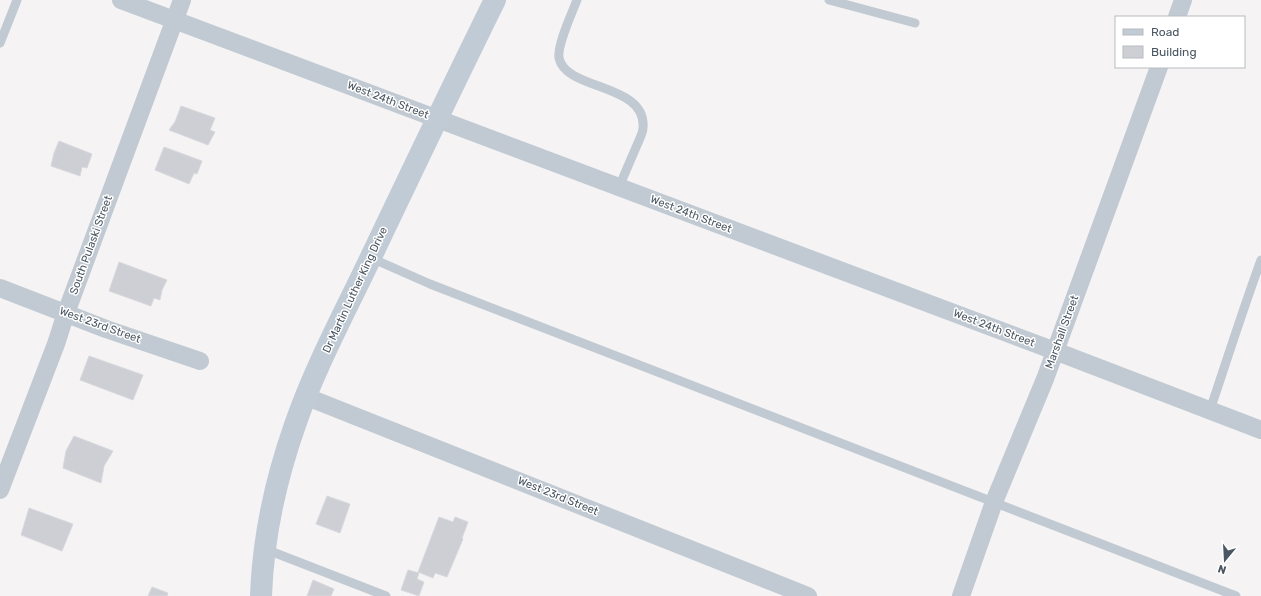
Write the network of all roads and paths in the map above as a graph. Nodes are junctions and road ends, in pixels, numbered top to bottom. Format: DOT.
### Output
graph roads {
  1 [pos="17,0"];
  2 [pos="121,0"];
  3 [pos="182,0"];
  4 [pos="495,0"];
  5 [pos="577,0"];
  6 [pos="829,0"];
  7 [pos="1183,0"];
  8 [pos="1177,16"];
  9 [pos="175,20"];
  10 [pos="915,23"];
  11 [pos="0,43"];
  12 [pos="1159,68"];
  13 [pos="436,118"];
  14 [pos="619,187"];
  15 [pos="370,258"];
  16 [pos="1261,260"];
  17 [pos="0,288"];
  18 [pos="66,313"];
  19 [pos="1055,351"];
  20 [pos="200,361"];
  21 [pos="307,397"];
  22 [pos="1210,410"];
  23 [pos="1261,430"];
  24 [pos="0,490"];
  25 [pos="994,502"];
  26 [pos="265,549"];
  27 [pos="261,596"];
  28 [pos="386,596"];
  29 [pos="808,596"];
  30 [pos="961,596"];
  31 [pos="1236,596"];
  1 -- 11 [label="lane"];
  2 -- 9 [label="street, West 24th Street"];
  3 -- 9 [label="street, South Pulaski Street"];
  4 -- 13 [label="main road, Dr Martin Luther King Drive"];
  5 -- 14 [label="lane"];
  6 -- 10 [label="lane"];
  7 -- 8 [label="street"];
  9 -- 13 [label="street, West 24th Street"];
  9 -- 18 [label="street, South Pulaski Street"];
  12 -- 19 [label="street, Marshall Street"];
  13 -- 14 [label="street, West 24th Street"];
  13 -- 15 [label="main road, Dr Martin Luther King Drive"];
  14 -- 19 [label="street, West 24th Street"];
  15 -- 21 [label="main road, Dr Martin Luther King Drive"];
  15 -- 25 [label="lane"];
  16 -- 22 [label="lane"];
  17 -- 18 [label="street, West 23rd Street"];
  18 -- 20 [label="street, West 23rd Street"];
  18 -- 24 [label="street, South Pulaski Street"];
  19 -- 22 [label="street, West 24th Street"];
  19 -- 25 [label="street, Marshall Street"];
  21 -- 26 [label="main road, Dr Martin Luther King Drive"];
  21 -- 29 [label="street, West 23rd Street"];
  22 -- 23 [label="street, West 24th Street"];
  25 -- 30 [label="street, Marshall Street"];
  25 -- 31 [label="lane"];
  26 -- 27 [label="main road, Dr Martin Luther King Drive"];
  26 -- 28 [label="lane"];
}
